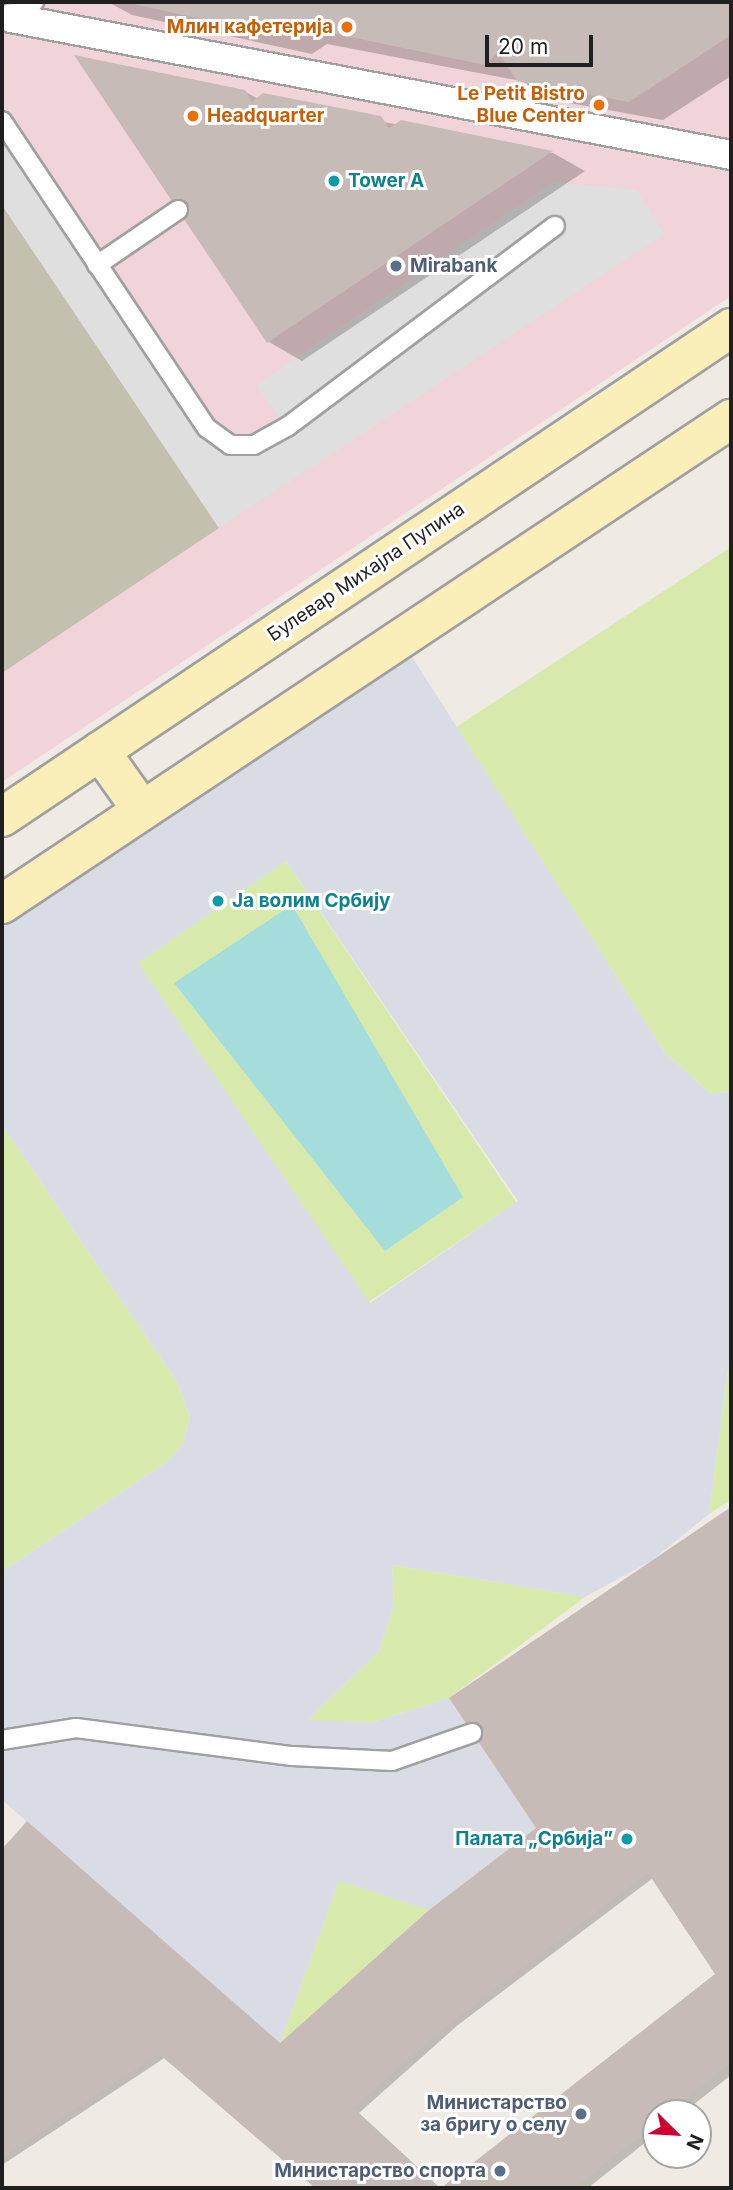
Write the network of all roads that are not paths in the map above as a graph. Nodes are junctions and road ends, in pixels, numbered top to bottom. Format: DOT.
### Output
graph roads {
  1 [pos="34,2"];
  2 [pos="6,22"];
  3 [pos="2,121"];
  4 [pos="731,155"];
  5 [pos="178,210"];
  6 [pos="555,226"];
  7 [pos="97,265"];
  8 [pos="731,328"];
  9 [pos="731,419"];
  10 [pos="100,751"];
  11 [pos="142,810"];
  12 [pos="2,817"];
  13 [pos="2,904"];
  14 [pos="472,1734"];
  15 [pos="2,1740"];
  1 -- 2 [label="lane"];
  2 -- 4 [label="street"];
  3 -- 7 [label="lane"];
  5 -- 7 [label="lane"];
  6 -- 7 [label="lane"];
  8 -- 10 [label="main road, Булевар Михајла Пупина"];
  9 -- 11 [label="main road"];
  10 -- 11 [label="main road"];
  10 -- 12 [label="main road, Булевар Михајла Пупина"];
  11 -- 13 [label="main road"];
  14 -- 15 [label="lane"];
}
